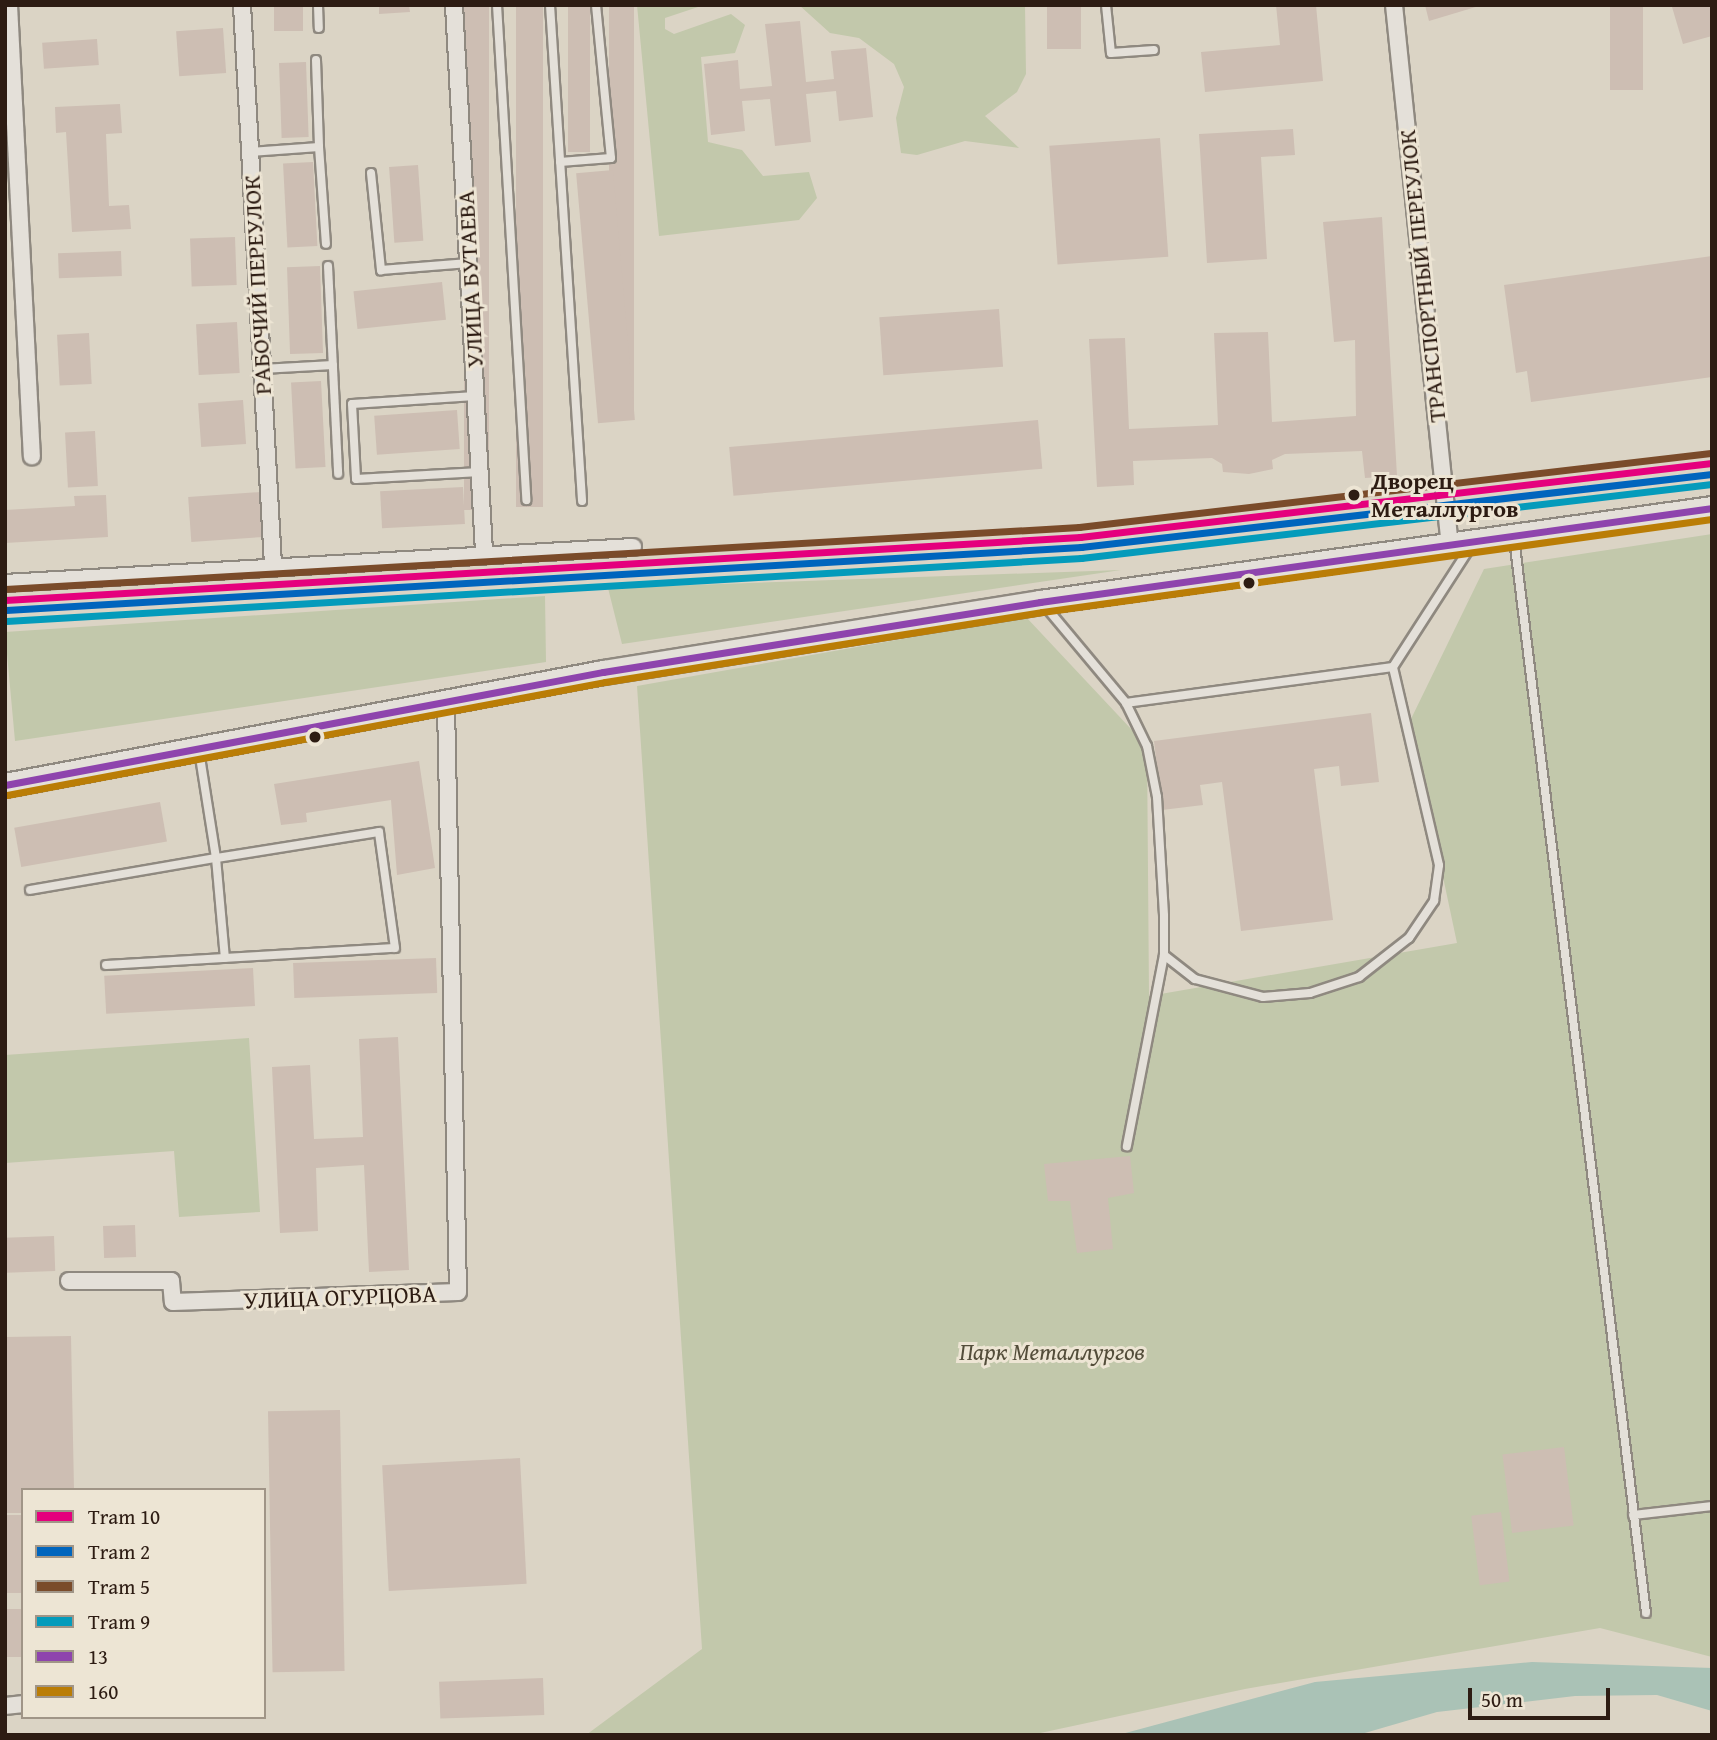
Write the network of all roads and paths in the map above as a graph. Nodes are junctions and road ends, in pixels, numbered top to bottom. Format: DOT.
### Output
graph roads {
  1 [pos="9,5"];
  2 [pos="242,5"];
  3 [pos="318,5"];
  4 [pos="454,5"];
  5 [pos="497,5"];
  6 [pos="550,5"];
  7 [pos="596,5"];
  8 [pos="1106,5"];
  9 [pos="1394,5"];
  10 [pos="319,28"];
  11 [pos="1154,50"];
  12 [pos="316,60"];
  13 [pos="319,147"];
  14 [pos="250,152"];
  15 [pos="560,162"];
  16 [pos="372,173"];
  17 [pos="326,244"];
  18 [pos="469,263"];
  19 [pos="328,266"];
  20 [pos="333,365"];
  21 [pos="262,369"];
  22 [pos="476,396"];
  23 [pos="32,456"];
  24 [pos="481,472"];
  25 [pos="338,474"];
  26 [pos="526,500"];
  27 [pos="582,501"];
  28 [pos="1712,508"];
  29 [pos="1514,538"];
  30 [pos="1461,546"];
  31 [pos="633,547"];
  32 [pos="484,552"];
  33 [pos="273,565"];
  34 [pos="5,583"];
  35 [pos="1040,602"];
  36 [pos="1393,667"];
  37 [pos="446,702"];
  38 [pos="1126,703"];
  39 [pos="199,751"];
  40 [pos="5,785"];
  41 [pos="216,858"];
  42 [pos="30,890"];
  43 [pos="1164,955"];
  44 [pos="225,958"];
  45 [pos="106,965"];
  46 [pos="1127,1146"];
  47 [pos="69,1281"];
  48 [pos="1712,1506"];
  49 [pos="1633,1515"];
  50 [pos="1646,1613"];
  1 -- 23 [label="street"];
  2 -- 14 [label="street, РАБОЧИЙ ПЕРЕУЛОК"];
  3 -- 10 [label="lane"];
  4 -- 18 [label="street, УЛИЦА БУТАЕВА"];
  5 -- 26 [label="lane"];
  6 -- 15 [label="lane"];
  7 -- 15 [label="lane"];
  8 -- 11 [label="lane"];
  9 -- 30 [label="street, ТРАНСПОРТНЫЙ ПЕРЕУЛОК"];
  12 -- 13 [label="lane"];
  13 -- 14 [label="lane"];
  13 -- 17 [label="lane"];
  14 -- 21 [label="street, РАБОЧИЙ ПЕРЕУЛОК"];
  15 -- 27 [label="lane"];
  16 -- 18 [label="lane"];
  18 -- 22 [label="street, УЛИЦА БУТАЕВА"];
  19 -- 20 [label="lane"];
  20 -- 21 [label="lane"];
  20 -- 25 [label="lane"];
  21 -- 33 [label="street, РАБОЧИЙ ПЕРЕУЛОК"];
  22 -- 24 [label="street, УЛИЦА БУТАЕВА"];
  22 -- 24 [label="lane"];
  24 -- 32 [label="street, УЛИЦА БУТАЕВА"];
  28 -- 29 [label="main road"];
  29 -- 30 [label="main road"];
  29 -- 49 [label="lane"];
  30 -- 35 [label="main road"];
  30 -- 36 [label="lane"];
  31 -- 32 [label="street"];
  32 -- 33 [label="street"];
  33 -- 34 [label="street"];
  35 -- 37 [label="main road"];
  35 -- 38 [label="lane"];
  36 -- 38 [label="lane"];
  36 -- 43 [label="lane"];
  37 -- 39 [label="main road"];
  37 -- 47 [label="street, УЛИЦА ОГУРЦОВА"];
  38 -- 43 [label="lane"];
  39 -- 40 [label="main road"];
  39 -- 41 [label="lane"];
  41 -- 42 [label="lane"];
  41 -- 44 [label="lane"];
  41 -- 44 [label="lane"];
  43 -- 46 [label="lane"];
  44 -- 45 [label="lane"];
  48 -- 49 [label="lane"];
  49 -- 50 [label="lane"];
}
